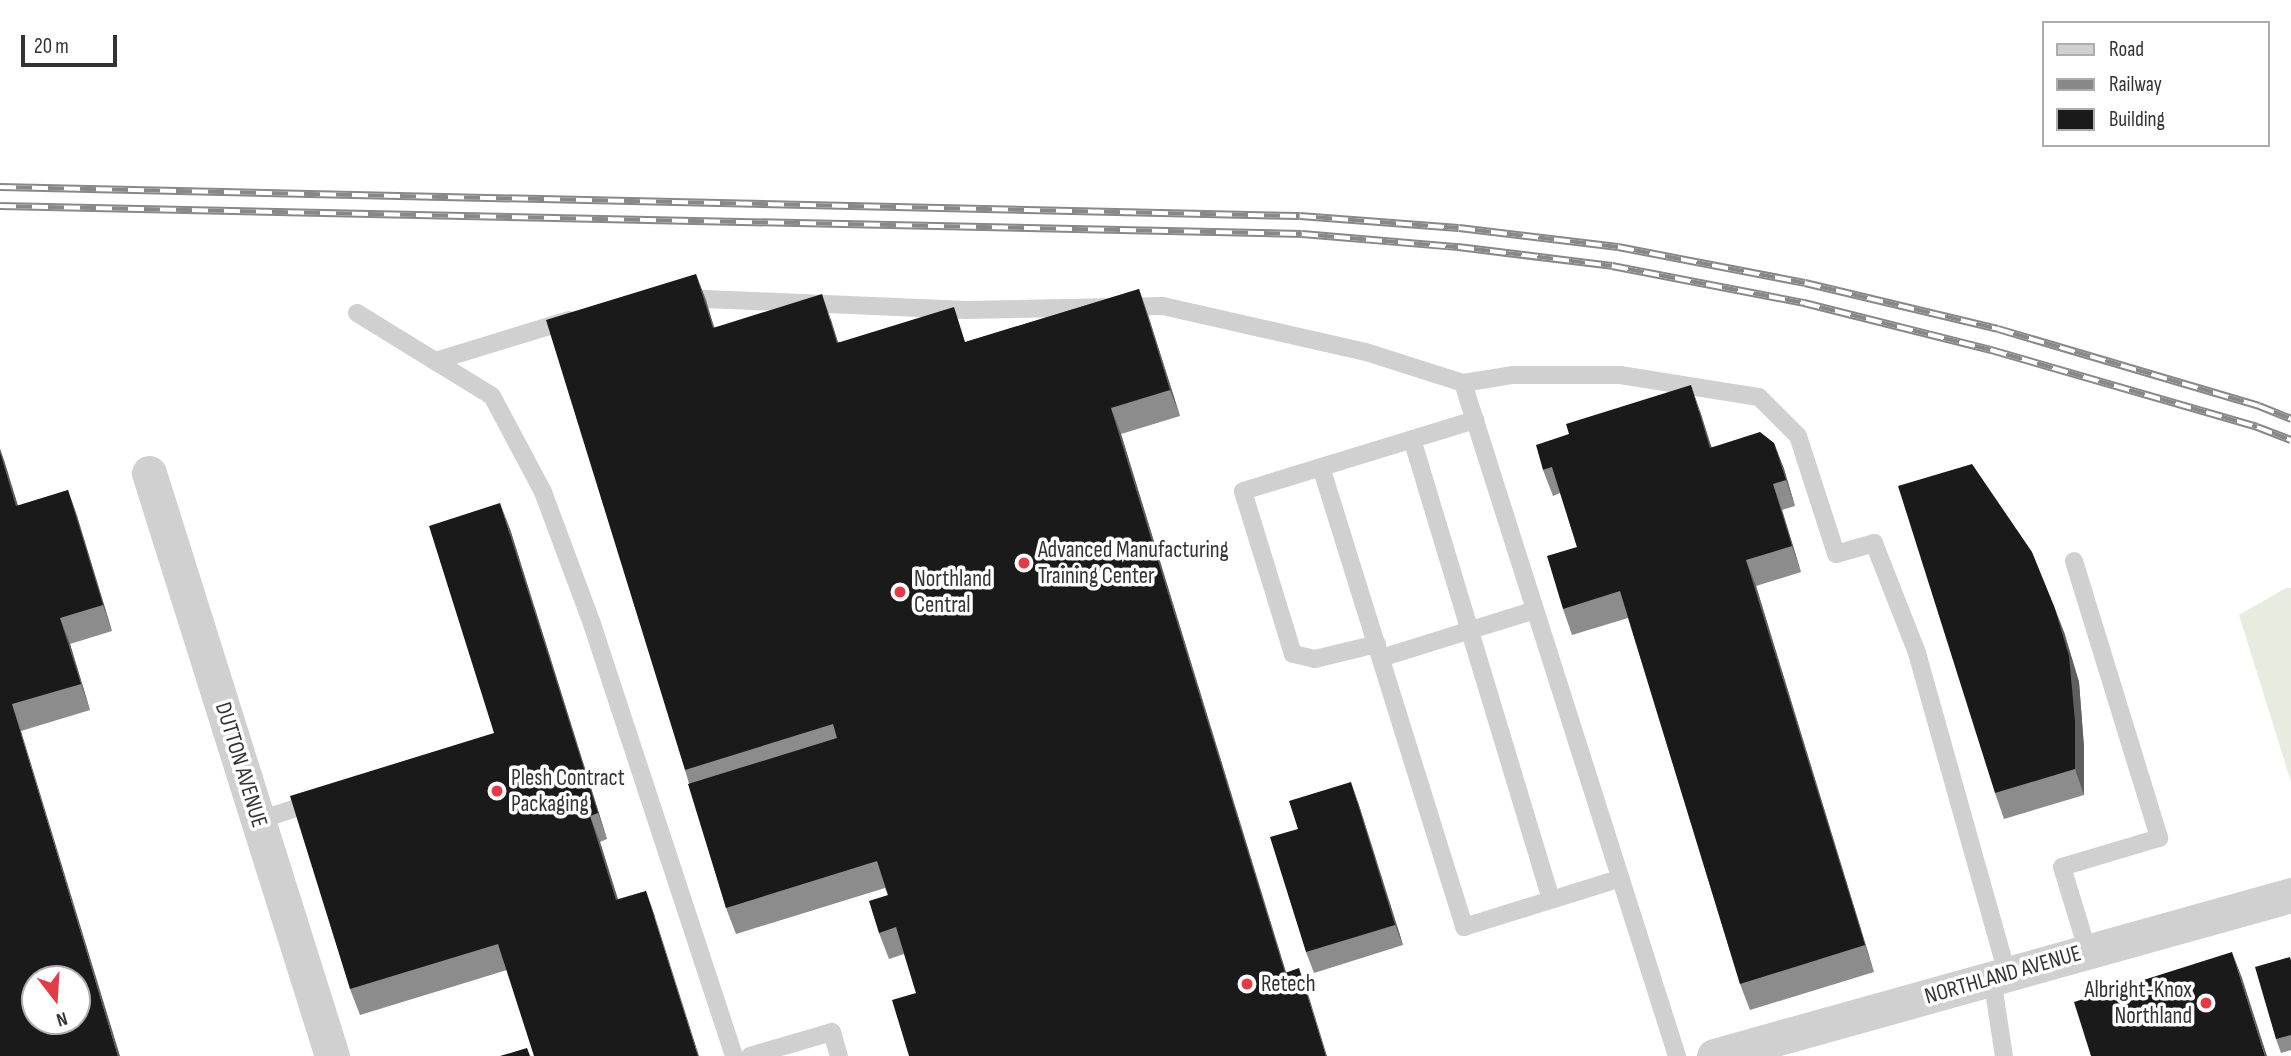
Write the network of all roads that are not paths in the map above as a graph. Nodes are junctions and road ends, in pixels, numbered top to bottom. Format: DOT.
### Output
graph roads {
  1 [pos="659,301"];
  2 [pos="357,313"];
  3 [pos="580,317"];
  4 [pos="435,361"];
  5 [pos="1463,383"];
  6 [pos="1475,420"];
  7 [pos="1412,439"];
  8 [pos="1321,467"];
  9 [pos="149,473"];
  10 [pos="2074,561"];
  11 [pos="1535,610"];
  12 [pos="1470,630"];
  13 [pos="1379,651"];
  14 [pos="332,797"];
  15 [pos="258,820"];
  16 [pos="1620,878"];
  17 [pos="2291,895"];
  18 [pos="1551,900"];
  19 [pos="2088,951"];
  20 [pos="2000,976"];
  21 [pos="332,1056"];
  22 [pos="734,1056"];
  23 [pos="750,1056"];
  24 [pos="839,1056"];
  25 [pos="1677,1056"];
  26 [pos="1714,1056"];
  27 [pos="2004,1056"];
  1 -- 5 [label="lane"];
  2 -- 4 [label="lane"];
  3 -- 4 [label="lane"];
  4 -- 22 [label="lane"];
  5 -- 6 [label="lane"];
  5 -- 20 [label="lane"];
  6 -- 7 [label="lane"];
  6 -- 11 [label="lane"];
  7 -- 8 [label="lane"];
  7 -- 12 [label="lane"];
  8 -- 13 [label="lane"];
  8 -- 13 [label="lane"];
  9 -- 15 [label="street, DUTTON AVENUE"];
  10 -- 19 [label="lane"];
  11 -- 12 [label="lane"];
  11 -- 16 [label="lane"];
  12 -- 13 [label="lane"];
  12 -- 18 [label="lane"];
  13 -- 18 [label="lane"];
  14 -- 15 [label="lane"];
  15 -- 21 [label="street, DUTTON AVENUE"];
  16 -- 18 [label="lane"];
  16 -- 25 [label="lane"];
  17 -- 19 [label="street, NORTHLAND AVENUE"];
  19 -- 20 [label="street, NORTHLAND AVENUE"];
  20 -- 26 [label="street, NORTHLAND AVENUE"];
  20 -- 27 [label="lane"];
  23 -- 24 [label="lane"];
}
